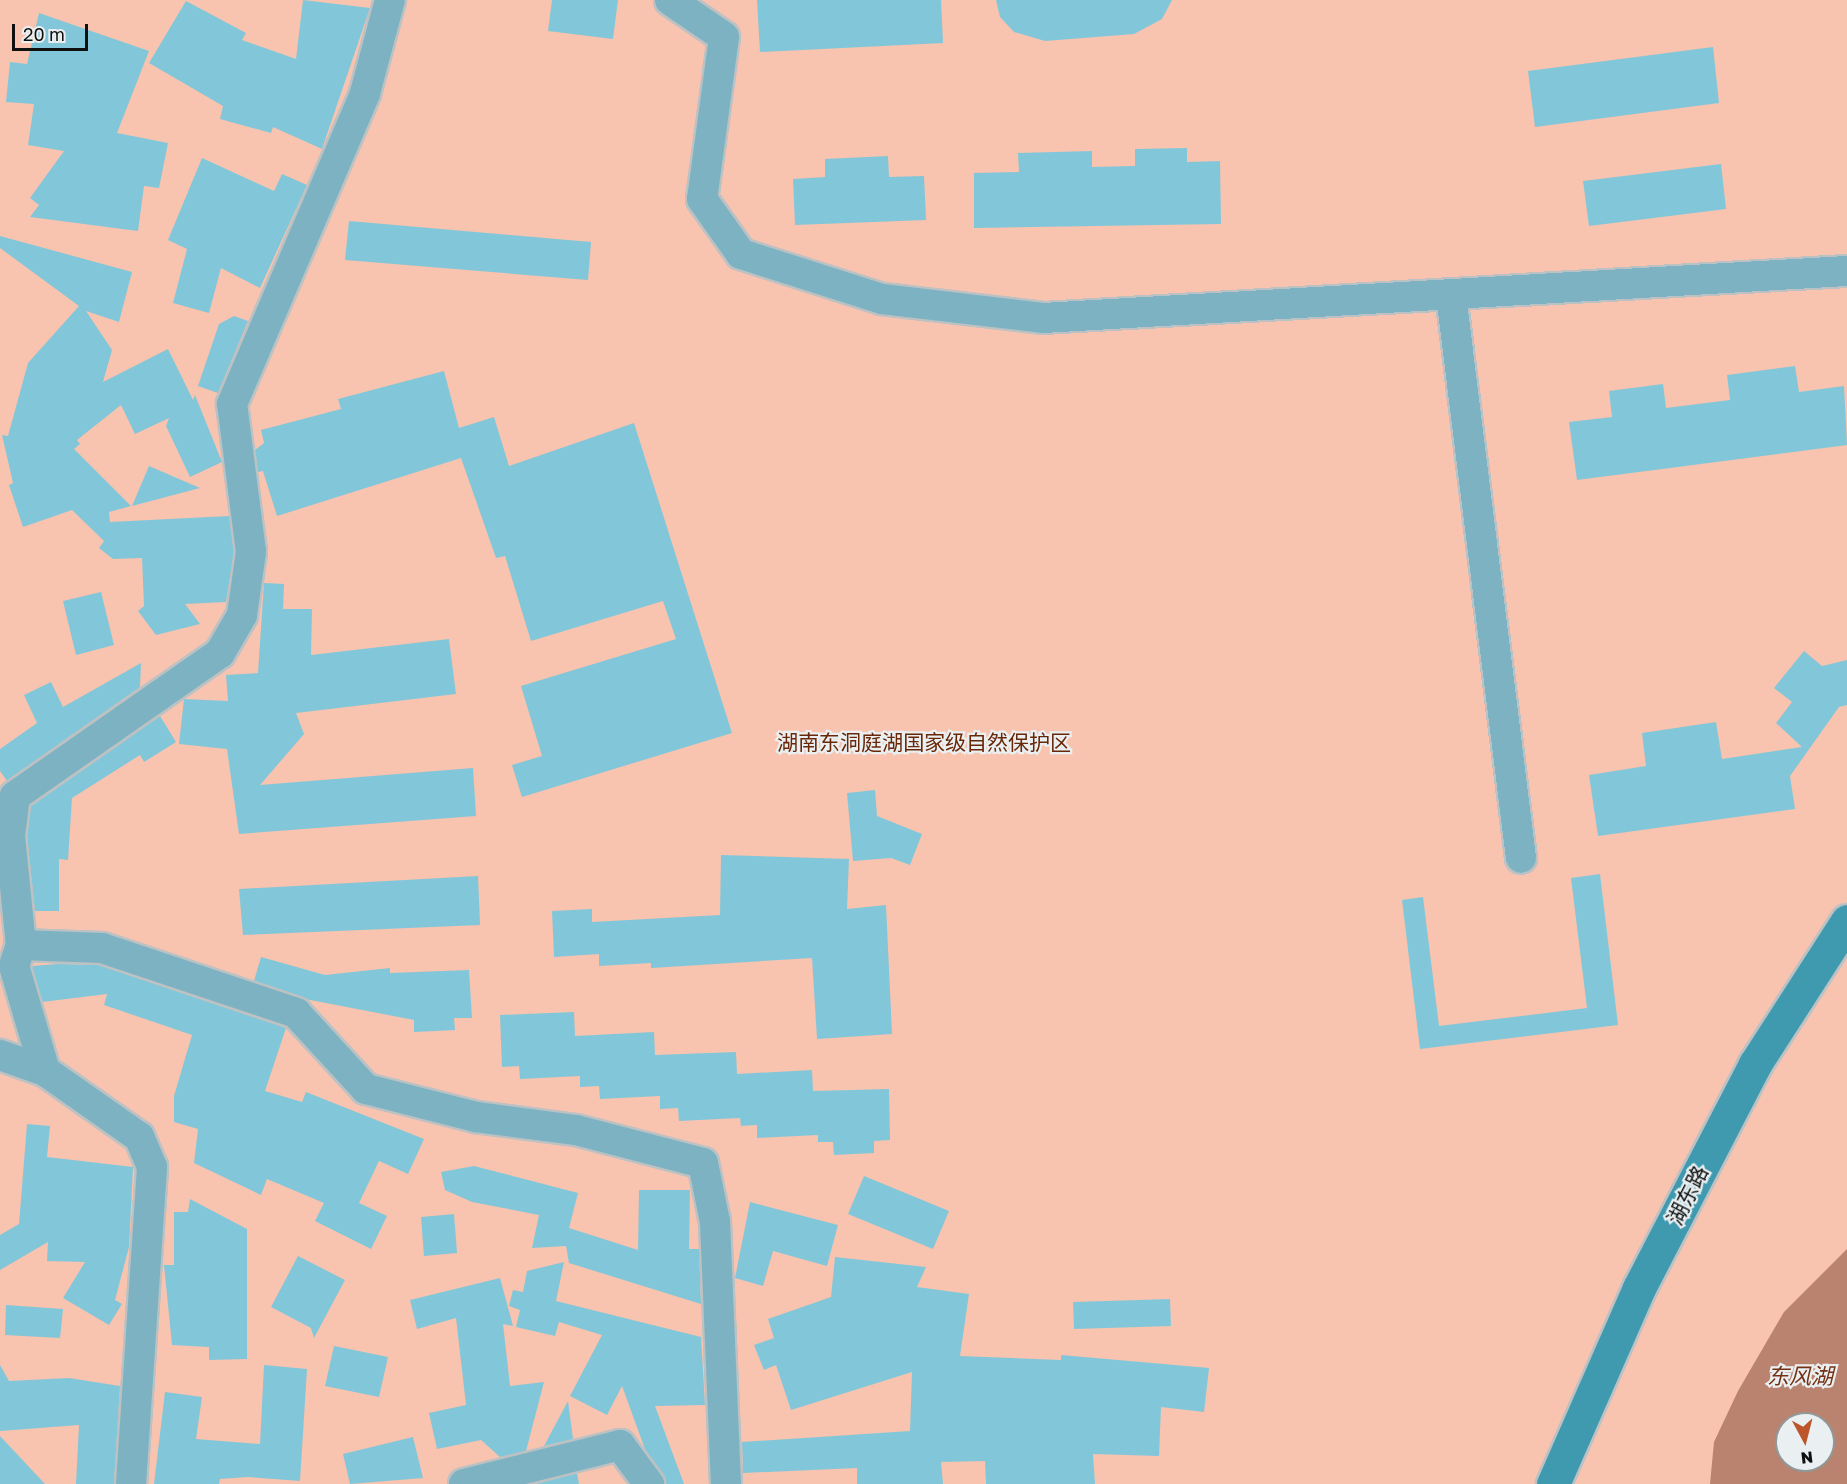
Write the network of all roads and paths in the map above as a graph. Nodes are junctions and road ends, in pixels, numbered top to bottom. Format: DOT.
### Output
graph roads {
  1 [pos="390,0"];
  2 [pos="670,0"];
  3 [pos="1847,271"];
  4 [pos="1451,295"];
  5 [pos="1521,858"];
  6 [pos="1847,921"];
  7 [pos="21,945"];
  8 [pos="0,1055"];
  9 [pos="45,1071"];
  10 [pos="131,1484"];
  11 [pos="464,1484"];
  12 [pos="649,1484"];
  13 [pos="726,1484"];
  14 [pos="1553,1484"];
  1 -- 7 [label="street"];
  2 -- 4 [label="street"];
  3 -- 4 [label="street"];
  4 -- 5 [label="street"];
  6 -- 14 [label="street, 湖东路"];
  7 -- 9 [label="street"];
  7 -- 13 [label="street"];
  8 -- 9 [label="street"];
  9 -- 10 [label="street"];
  11 -- 12 [label="street"];
}
